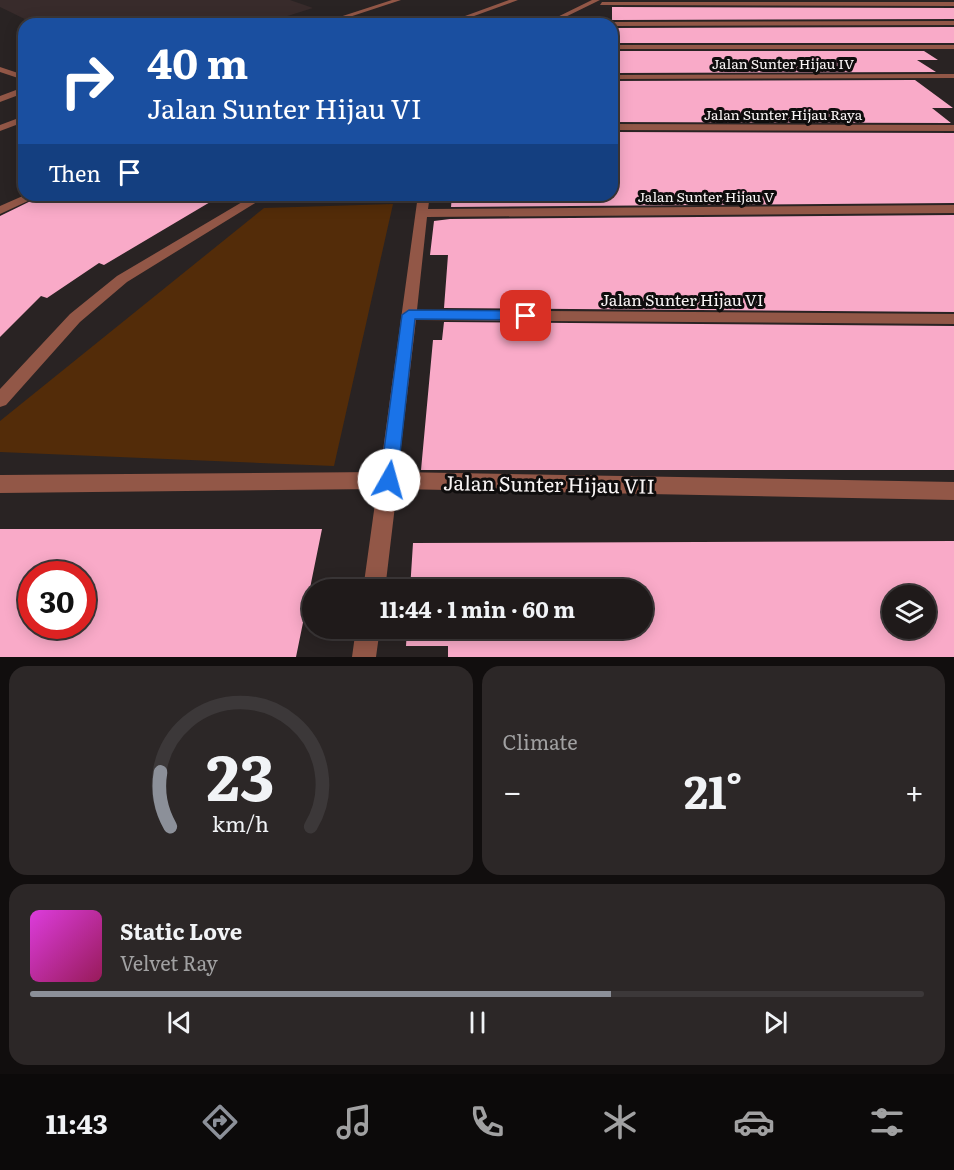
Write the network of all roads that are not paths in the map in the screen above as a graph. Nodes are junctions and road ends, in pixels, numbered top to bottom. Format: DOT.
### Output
graph roads {
  1 [pos="398,0"];
  2 [pos="515,0"];
  3 [pos="582,0"];
  4 [pos="883,0"];
  5 [pos="597,2"];
  6 [pos="890,4"];
  7 [pos="954,4"];
  8 [pos="340,18"];
  9 [pos="463,18"];
  10 [pos="560,18"];
  11 [pos="606,18"];
  12 [pos="925,23"];
  13 [pos="618,24"];
  14 [pos="954,24"];
  15 [pos="944,34"];
  16 [pos="618,47"];
  17 [pos="954,47"];
  18 [pos="0,69"];
  19 [pos="18,76"];
  20 [pos="954,76"];
  21 [pos="618,77"];
  22 [pos="18,92"];
  23 [pos="0,99"];
  24 [pos="18,121"];
  25 [pos="618,127"];
  26 [pos="0,128"];
  27 [pos="954,128"];
  28 [pos="20,201"];
  29 [pos="252,201"];
  30 [pos="423,201"];
  31 [pos="954,209"];
  32 [pos="0,210"];
  33 [pos="421,213"];
  34 [pos="409,315"];
  35 [pos="954,319"];
  36 [pos="0,400"];
  37 [pos="389,480"];
  38 [pos="0,484"];
  39 [pos="954,491"];
  40 [pos="376,579"];
  41 [pos="366,639"];
  42 [pos="364,657"];
  1 -- 8 [label="street"];
  2 -- 9 [label="street"];
  3 -- 5 [label="street"];
  4 -- 6 [label="street"];
  5 -- 6 [label="street"];
  5 -- 10 [label="street"];
  5 -- 11 [label="street"];
  6 -- 7 [label="street"];
  6 -- 12 [label="street"];
  12 -- 13 [label="street"];
  12 -- 14 [label="street"];
  12 -- 15 [label="street"];
  16 -- 17 [label="street"];
  18 -- 19 [label="street"];
  20 -- 21 [label="street, Jalan Sunter Hijau IV"];
  22 -- 23 [label="street"];
  24 -- 26 [label="street"];
  25 -- 27 [label="street, Jalan Sunter Hijau Raya"];
  28 -- 32 [label="street"];
  29 -- 36 [label="street"];
  30 -- 33 [label="street"];
  31 -- 33 [label="street, Jalan Sunter Hijau V"];
  33 -- 34 [label="street"];
  34 -- 35 [label="street, Jalan Sunter Hijau VI"];
  34 -- 37 [label="street"];
  37 -- 38 [label="street, Jalan Sunter Hijau VII"];
  37 -- 39 [label="street, Jalan Sunter Hijau VII"];
  37 -- 40 [label="street"];
  41 -- 42 [label="street"];
}
